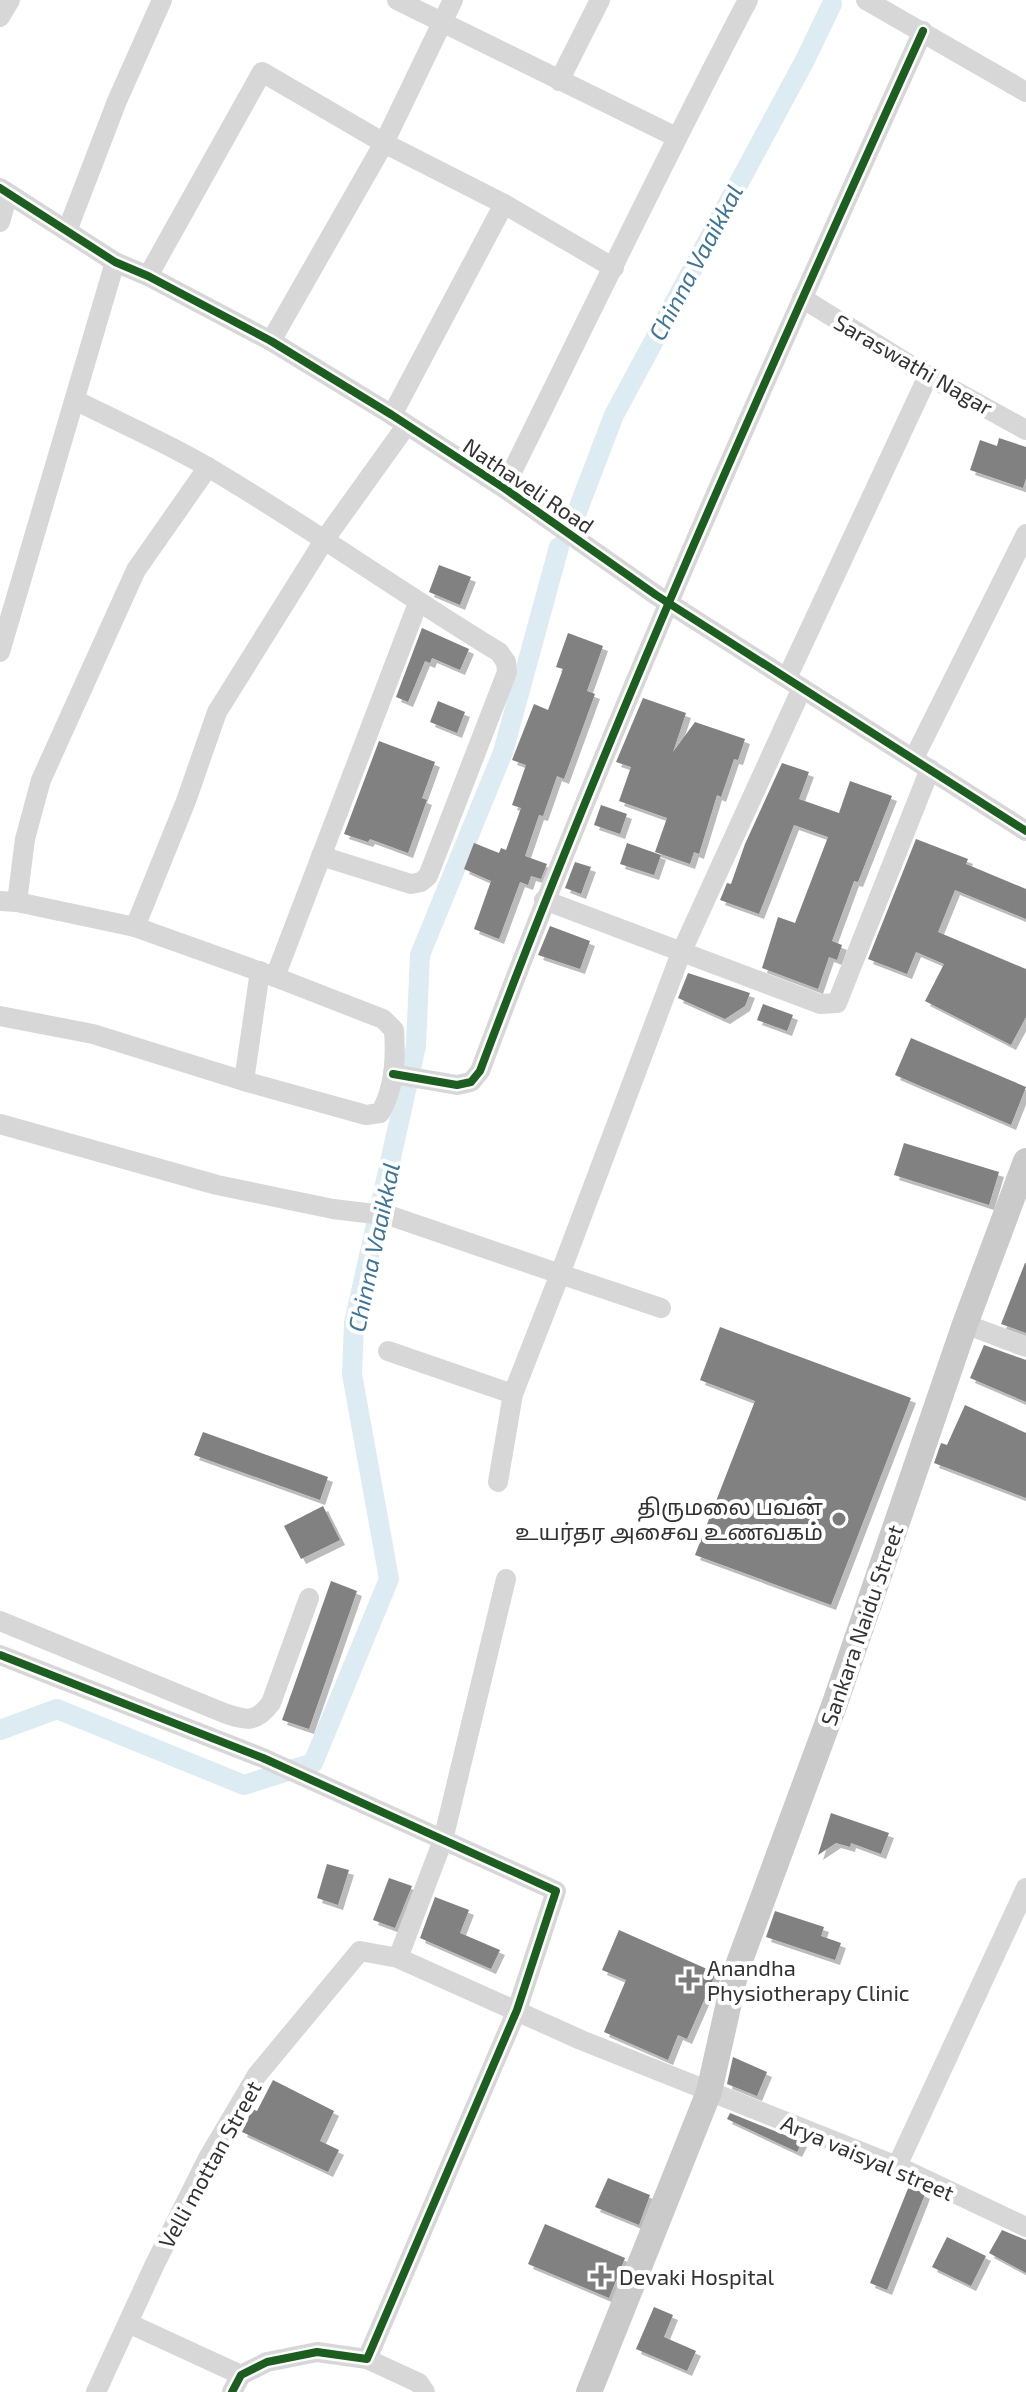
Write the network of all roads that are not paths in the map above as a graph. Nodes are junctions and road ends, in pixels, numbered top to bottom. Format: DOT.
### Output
graph roads {
  1 [pos="10,0"];
  2 [pos="162,0"];
  3 [pos="397,0"];
  4 [pos="453,0"];
  5 [pos="600,0"];
  6 [pos="748,0"];
  7 [pos="866,0"];
  8 [pos="0,17"];
  9 [pos="442,21"];
  10 [pos="923,31"];
  11 [pos="559,81"];
  12 [pos="1026,92"];
  13 [pos="676,137"];
  14 [pos="384,143"];
  15 [pos="4,191"];
  16 [pos="504,204"];
  17 [pos="0,222"];
  18 [pos="67,231"];
  19 [pos="115,262"];
  20 [pos="614,268"];
  21 [pos="148,276"];
  22 [pos="802,298"];
  23 [pos="271,341"];
  24 [pos="928,376"];
  25 [pos="75,400"];
  26 [pos="399,421"];
  27 [pos="1026,430"];
  28 [pos="208,467"];
  29 [pos="504,488"];
  30 [pos="1026,534"];
  31 [pos="325,539"];
  32 [pos="668,602"];
  33 [pos="418,603"];
  34 [pos="0,652"];
  35 [pos="795,683"];
  36 [pos="922,764"];
  37 [pos="1026,831"];
  38 [pos="321,856"];
  39 [pos="544,900"];
  40 [pos="9,901"];
  41 [pos="135,927"];
  42 [pos="681,953"];
  43 [pos="268,974"];
  44 [pos="0,1016"];
  45 [pos="397,1074"];
  46 [pos="244,1081"];
  47 [pos="0,1124"];
  48 [pos="1026,1161"];
  49 [pos="560,1274"];
  50 [pos="661,1308"];
  51 [pos="965,1324"];
  52 [pos="1026,1347"];
  53 [pos="388,1351"];
  54 [pos="513,1394"];
  55 [pos="498,1482"];
  56 [pos="506,1579"];
  57 [pos="309,1598"];
  58 [pos="0,1621"];
  59 [pos="0,1655"];
  60 [pos="443,1840"];
  61 [pos="1026,1888"];
  62 [pos="398,1958"];
  63 [pos="517,2010"];
  64 [pos="709,2092"];
  65 [pos="897,2166"];
  66 [pos="1026,2227"];
  67 [pos="128,2323"];
  68 [pos="367,2359"];
  69 [pos="236,2383"];
  70 [pos="96,2392"];
  71 [pos="425,2392"];
  72 [pos="589,2392"];
  1 -- 8 [label="street"];
  2 -- 18 [label="street"];
  3 -- 9 [label="street"];
  4 -- 9 [label="street"];
  5 -- 11 [label="street"];
  6 -- 13 [label="street"];
  7 -- 10 [label="street"];
  9 -- 11 [label="street"];
  9 -- 14 [label="street"];
  10 -- 12 [label="street"];
  10 -- 22 [label="street"];
  11 -- 13 [label="street"];
  13 -- 20 [label="street"];
  14 -- 16 [label="street"];
  14 -- 21 [label="street"];
  14 -- 23 [label="street"];
  15 -- 17 [label="street"];
  15 -- 18 [label="street, Nathaveli Road"];
  16 -- 20 [label="street"];
  16 -- 26 [label="street"];
  18 -- 19 [label="street, Nathaveli Road"];
  19 -- 21 [label="street, Nathaveli Road"];
  19 -- 25 [label="street"];
  20 -- 29 [label="street"];
  21 -- 23 [label="street, Nathaveli Road"];
  22 -- 24 [label="street, Saraswathi Nagar"];
  22 -- 32 [label="street"];
  23 -- 26 [label="street, Nathaveli Road"];
  24 -- 27 [label="street, Saraswathi Nagar"];
  24 -- 35 [label="street"];
  25 -- 28 [label="street"];
  25 -- 34 [label="street"];
  26 -- 29 [label="street, Nathaveli Road"];
  26 -- 31 [label="street"];
  28 -- 31 [label="street"];
  28 -- 40 [label="street"];
  29 -- 32 [label="street, Nathaveli Road"];
  30 -- 36 [label="street"];
  31 -- 33 [label="street"];
  31 -- 41 [label="street"];
  32 -- 35 [label="street, Nathaveli Road"];
  32 -- 39 [label="street"];
  33 -- 38 [label="street"];
  33 -- 38 [label="street"];
  35 -- 36 [label="street, Nathaveli Road"];
  35 -- 42 [label="street"];
  36 -- 37 [label="street, Nathaveli Road"];
  36 -- 42 [label="street"];
  38 -- 43 [label="street"];
  39 -- 42 [label="street"];
  39 -- 45 [label="street"];
  40 -- 41 [label="street"];
  41 -- 43 [label="street"];
  42 -- 49 [label="street"];
  43 -- 45 [label="street"];
  43 -- 46 [label="street"];
  44 -- 46 [label="street"];
  45 -- 46 [label="street"];
  47 -- 49 [label="street"];
  48 -- 51 [label="main road, Sankara Naidu Street"];
  49 -- 50 [label="street"];
  49 -- 54 [label="street"];
  51 -- 52 [label="street"];
  51 -- 64 [label="main road, Sankara Naidu Street"];
  53 -- 54 [label="street"];
  54 -- 55 [label="street"];
  56 -- 60 [label="street"];
  57 -- 58 [label="street"];
  59 -- 60 [label="street"];
  60 -- 62 [label="street"];
  60 -- 63 [label="street"];
  61 -- 65 [label="street"];
  62 -- 63 [label="street, Velli mottan Street"];
  62 -- 67 [label="street, Velli mottan Street"];
  63 -- 64 [label="street, Velli mottan Street"];
  63 -- 68 [label="street"];
  64 -- 65 [label="street, Arya vaisyal street"];
  64 -- 72 [label="main road, Sankara Naidu Street"];
  65 -- 66 [label="street, Arya vaisyal street"];
  67 -- 69 [label="street"];
  67 -- 70 [label="street, Velli mottan Street"];
  68 -- 69 [label="street"];
  68 -- 71 [label="street"];
}
